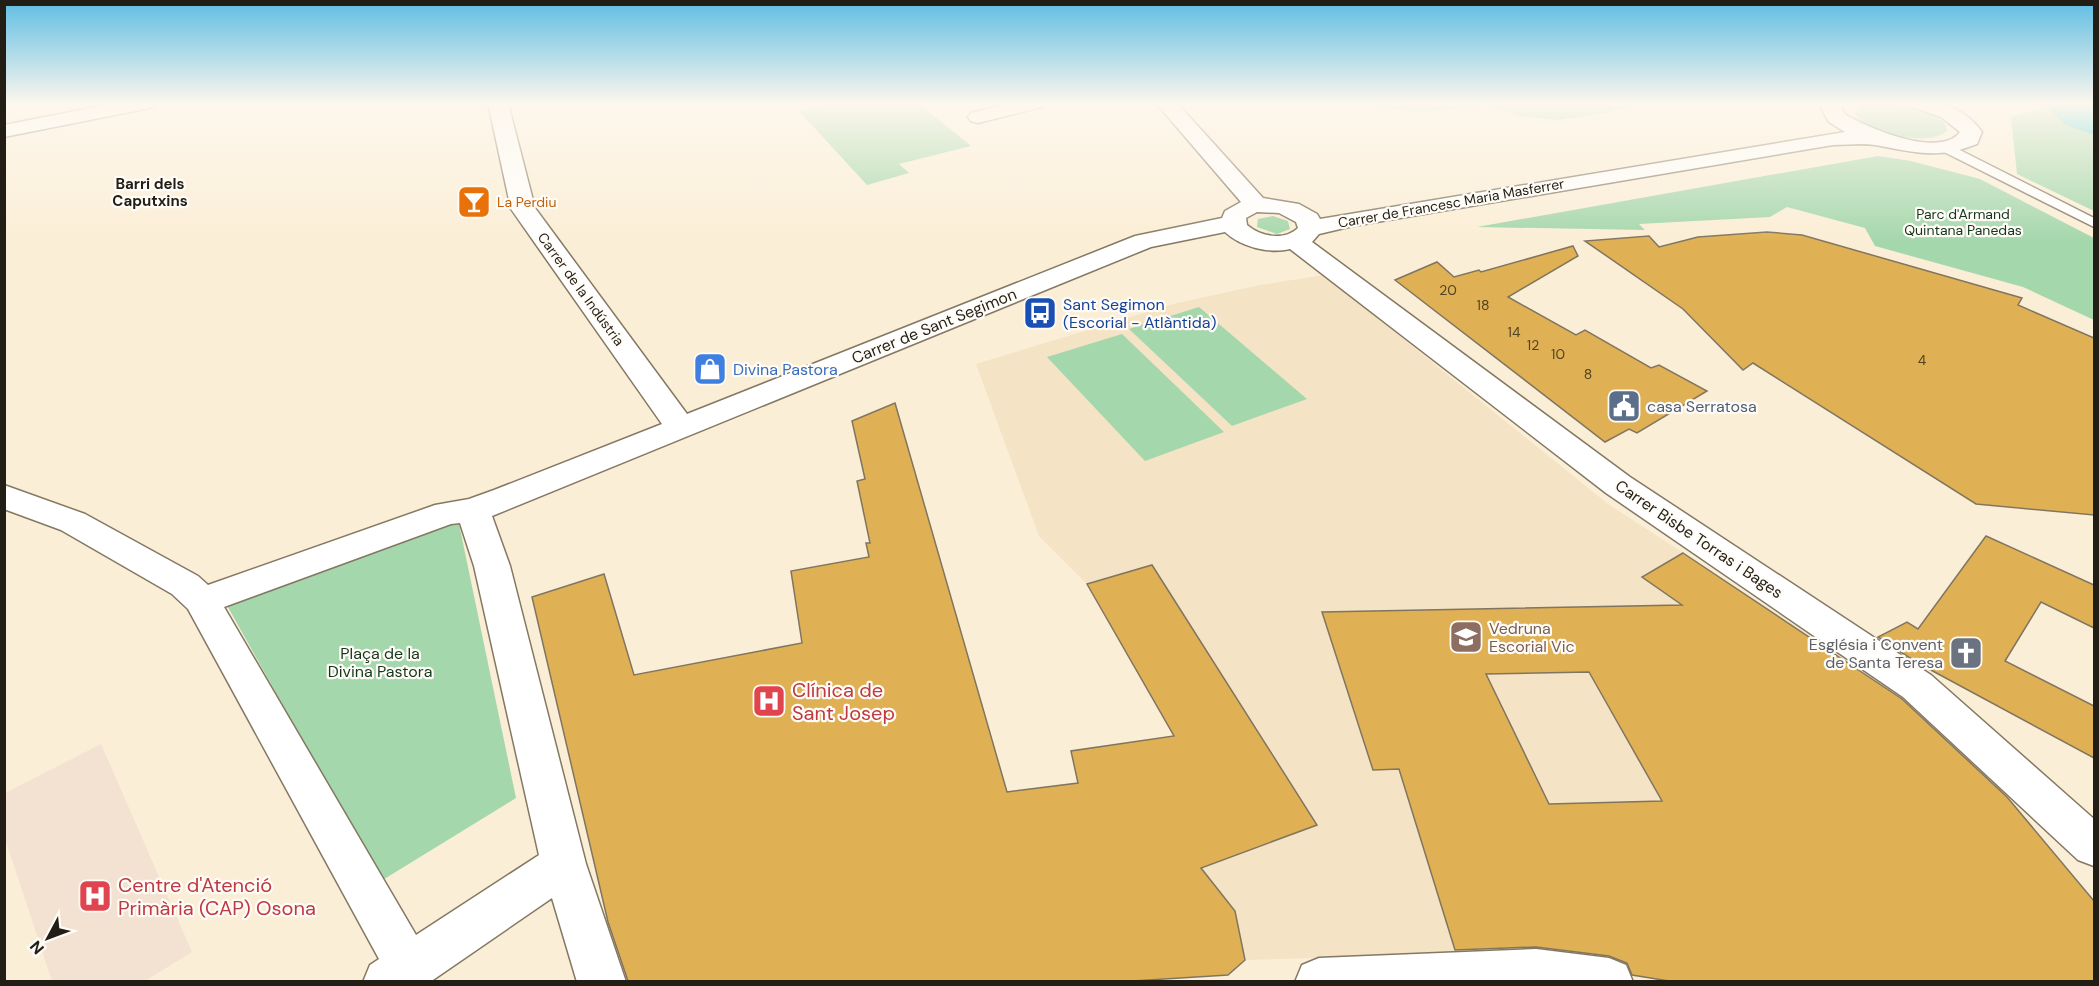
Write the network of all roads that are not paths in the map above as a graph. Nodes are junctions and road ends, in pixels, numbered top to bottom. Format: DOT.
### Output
graph roads {
  1 [pos="509,149"];
  2 [pos="1207,149"];
  3 [pos="1674,149"];
  4 [pos="1773,149"];
  5 [pos="1948,149"];
  6 [pos="1257,205"];
  7 [pos="1294,210"];
  8 [pos="1233,223"];
  9 [pos="2094,223"];
  10 [pos="1303,235"];
  11 [pos="681,428"];
  12 [pos="4,496"];
  13 [pos="472,510"];
  14 [pos="202,601"];
  15 [pos="2094,846"];
  16 [pos="564,864"];
  17 [pos="397,975"];
  18 [pos="602,981"];
  19 [pos="1319,981"];
  20 [pos="1609,981"];
  1 -- 11 [label="street, Carrer de la Indústria"];
  2 -- 6 [label="street"];
  3 -- 7 [label="street, Carrer de Francesc Maria Masferrer"];
  4 -- 10 [label="street, Carrer de Francesc Maria Masferrer"];
  5 -- 9 [label="lane"];
  6 -- 7 [label="street, Carrer de Francesc Maria Masferrer"];
  6 -- 8 [label="street"];
  7 -- 10 [label="street, Carrer Bisbe Torras i Bages"];
  8 -- 10 [label="street, Carrer de Francesc Maria Masferrer"];
  8 -- 11 [label="street, Carrer de Sant Segimon"];
  10 -- 15 [label="street, Carrer Bisbe Torras i Bages"];
  11 -- 13 [label="street, Carrer de Sant Segimon"];
  12 -- 14 [label="street"];
  13 -- 14 [label="street"];
  13 -- 16 [label="street"];
  14 -- 17 [label="street"];
  16 -- 17 [label="street"];
  16 -- 18 [label="street"];
  19 -- 20 [label="street"];
}
